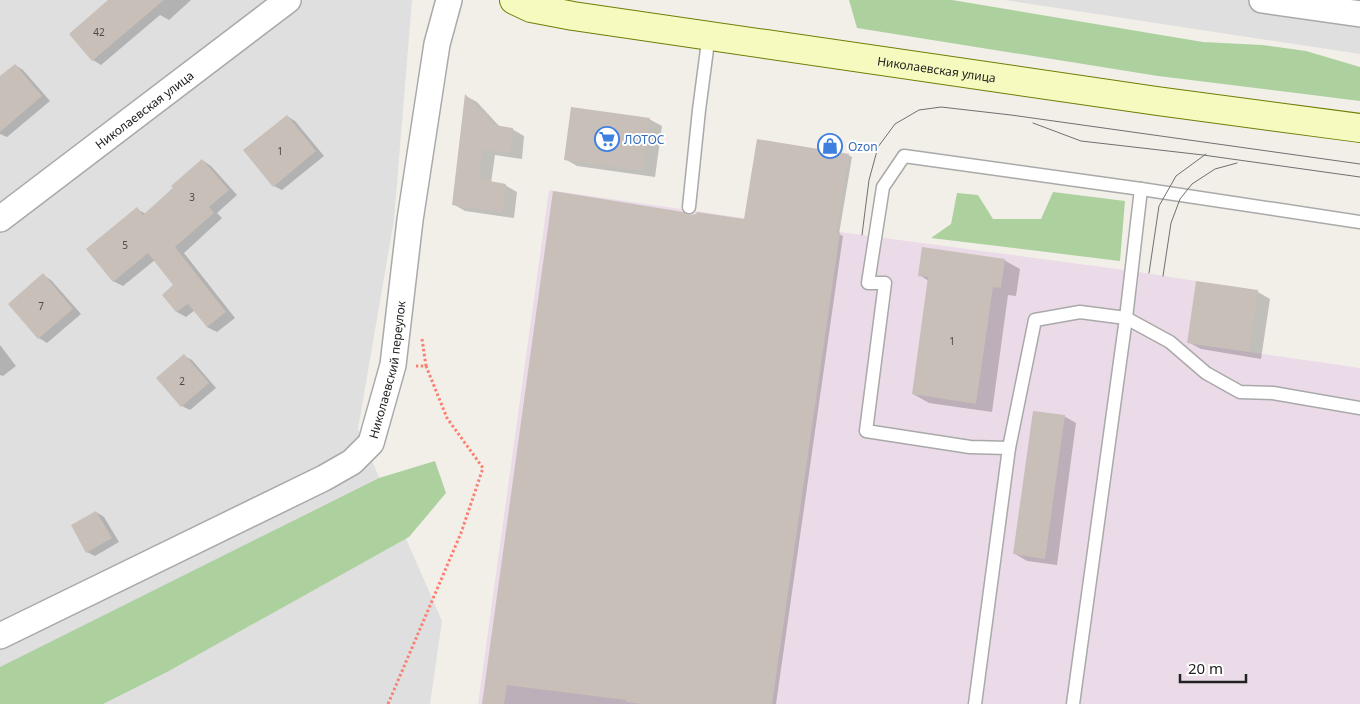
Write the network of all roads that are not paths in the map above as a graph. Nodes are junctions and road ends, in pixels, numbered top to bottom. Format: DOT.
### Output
graph roads {
  1 [pos="288,0"];
  2 [pos="449,0"];
  3 [pos="514,0"];
  4 [pos="1262,0"];
  5 [pos="1360,14"];
  6 [pos="709,34"];
  7 [pos="1360,128"];
  8 [pos="1140,189"];
  9 [pos="689,207"];
  10 [pos="0,219"];
  11 [pos="1360,222"];
  12 [pos="1126,318"];
  13 [pos="1360,408"];
  14 [pos="1009,448"];
  15 [pos="0,636"];
  16 [pos="975,704"];
  17 [pos="1073,704"];
  1 -- 10 [label="street, Николаевская улица"];
  2 -- 15 [label="street, Николаевский переулок"];
  3 -- 6 [label="main road, Николаевская улица"];
  4 -- 5 [label="street"];
  6 -- 7 [label="main road, Николаевская улица"];
  6 -- 9 [label="lane"];
  8 -- 11 [label="lane"];
  8 -- 12 [label="lane"];
  8 -- 14 [label="lane"];
  12 -- 13 [label="lane"];
  12 -- 14 [label="lane"];
  12 -- 17 [label="lane"];
  14 -- 16 [label="lane"];
}
